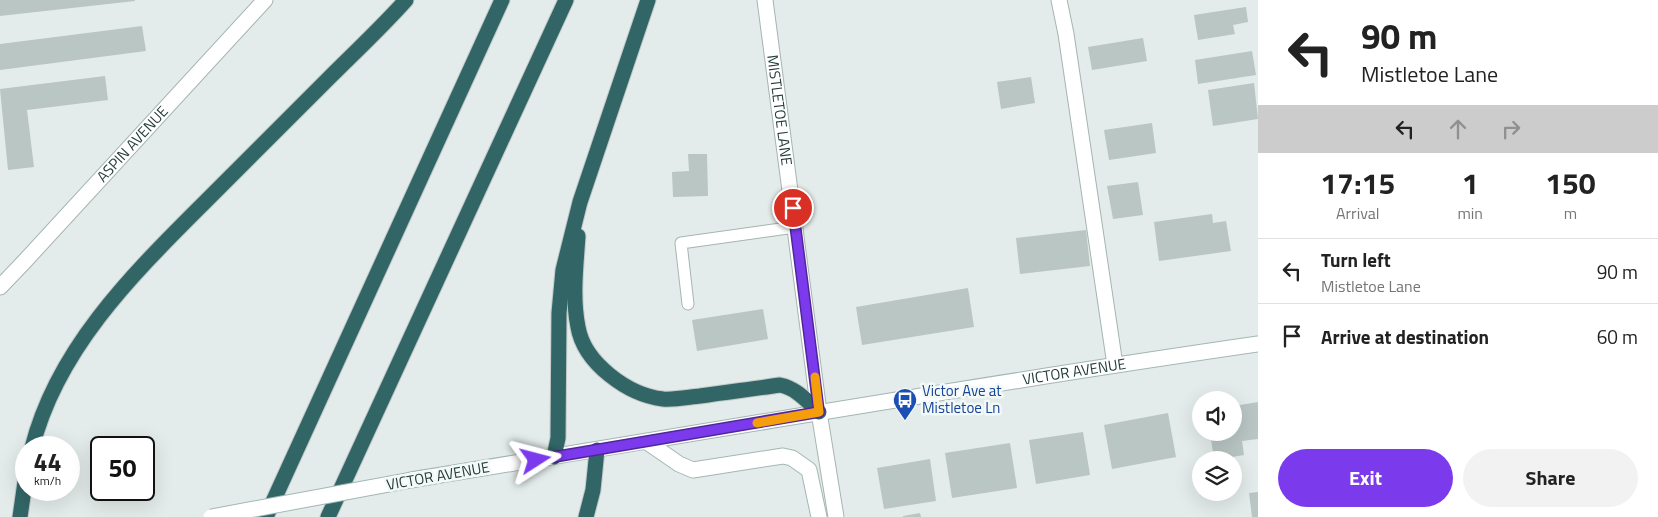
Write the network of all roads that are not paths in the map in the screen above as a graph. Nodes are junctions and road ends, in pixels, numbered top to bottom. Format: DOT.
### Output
graph roads {
  1 [pos="265,0"];
  2 [pos="406,0"];
  3 [pos="502,0"];
  4 [pos="566,0"];
  5 [pos="648,0"];
  6 [pos="765,0"];
  7 [pos="1059,0"];
  8 [pos="580,202"];
  9 [pos="795,227"];
  10 [pos="0,287"];
  11 [pos="688,304"];
  12 [pos="1258,344"];
  13 [pos="1115,365"];
  14 [pos="819,412"];
  15 [pos="35,436"];
  16 [pos="647,442"];
  17 [pos="598,450"];
  18 [pos="554,457"];
  19 [pos="22,501"];
  20 [pos="20,517"];
  21 [pos="211,517"];
  22 [pos="266,517"];
  23 [pos="328,517"];
  24 [pos="586,517"];
  25 [pos="819,517"];
  26 [pos="836,517"];
  1 -- 10 [label="main road, ASPIN AVENUE"];
  2 -- 15 [label="highway"];
  3 -- 22 [label="highway"];
  4 -- 23 [label="highway"];
  5 -- 8 [label="highway"];
  6 -- 9 [label="main road, MISTLETOE LANE"];
  7 -- 13 [label="main road"];
  8 -- 14 [label="highway"];
  8 -- 18 [label="highway"];
  9 -- 11 [label="lane"];
  9 -- 14 [label="main road, MISTLETOE LANE"];
  12 -- 13 [label="main road, VICTOR AVENUE"];
  13 -- 14 [label="main road, VICTOR AVENUE"];
  14 -- 16 [label="main road, VICTOR AVENUE"];
  14 -- 26 [label="main road, MISTLETOE LANE"];
  16 -- 17 [label="main road, VICTOR AVENUE"];
  16 -- 25 [label="main road"];
  17 -- 18 [label="main road, VICTOR AVENUE"];
  17 -- 24 [label="highway"];
  18 -- 21 [label="main road, VICTOR AVENUE, bridge"];
  19 -- 20 [label="highway"];
}
